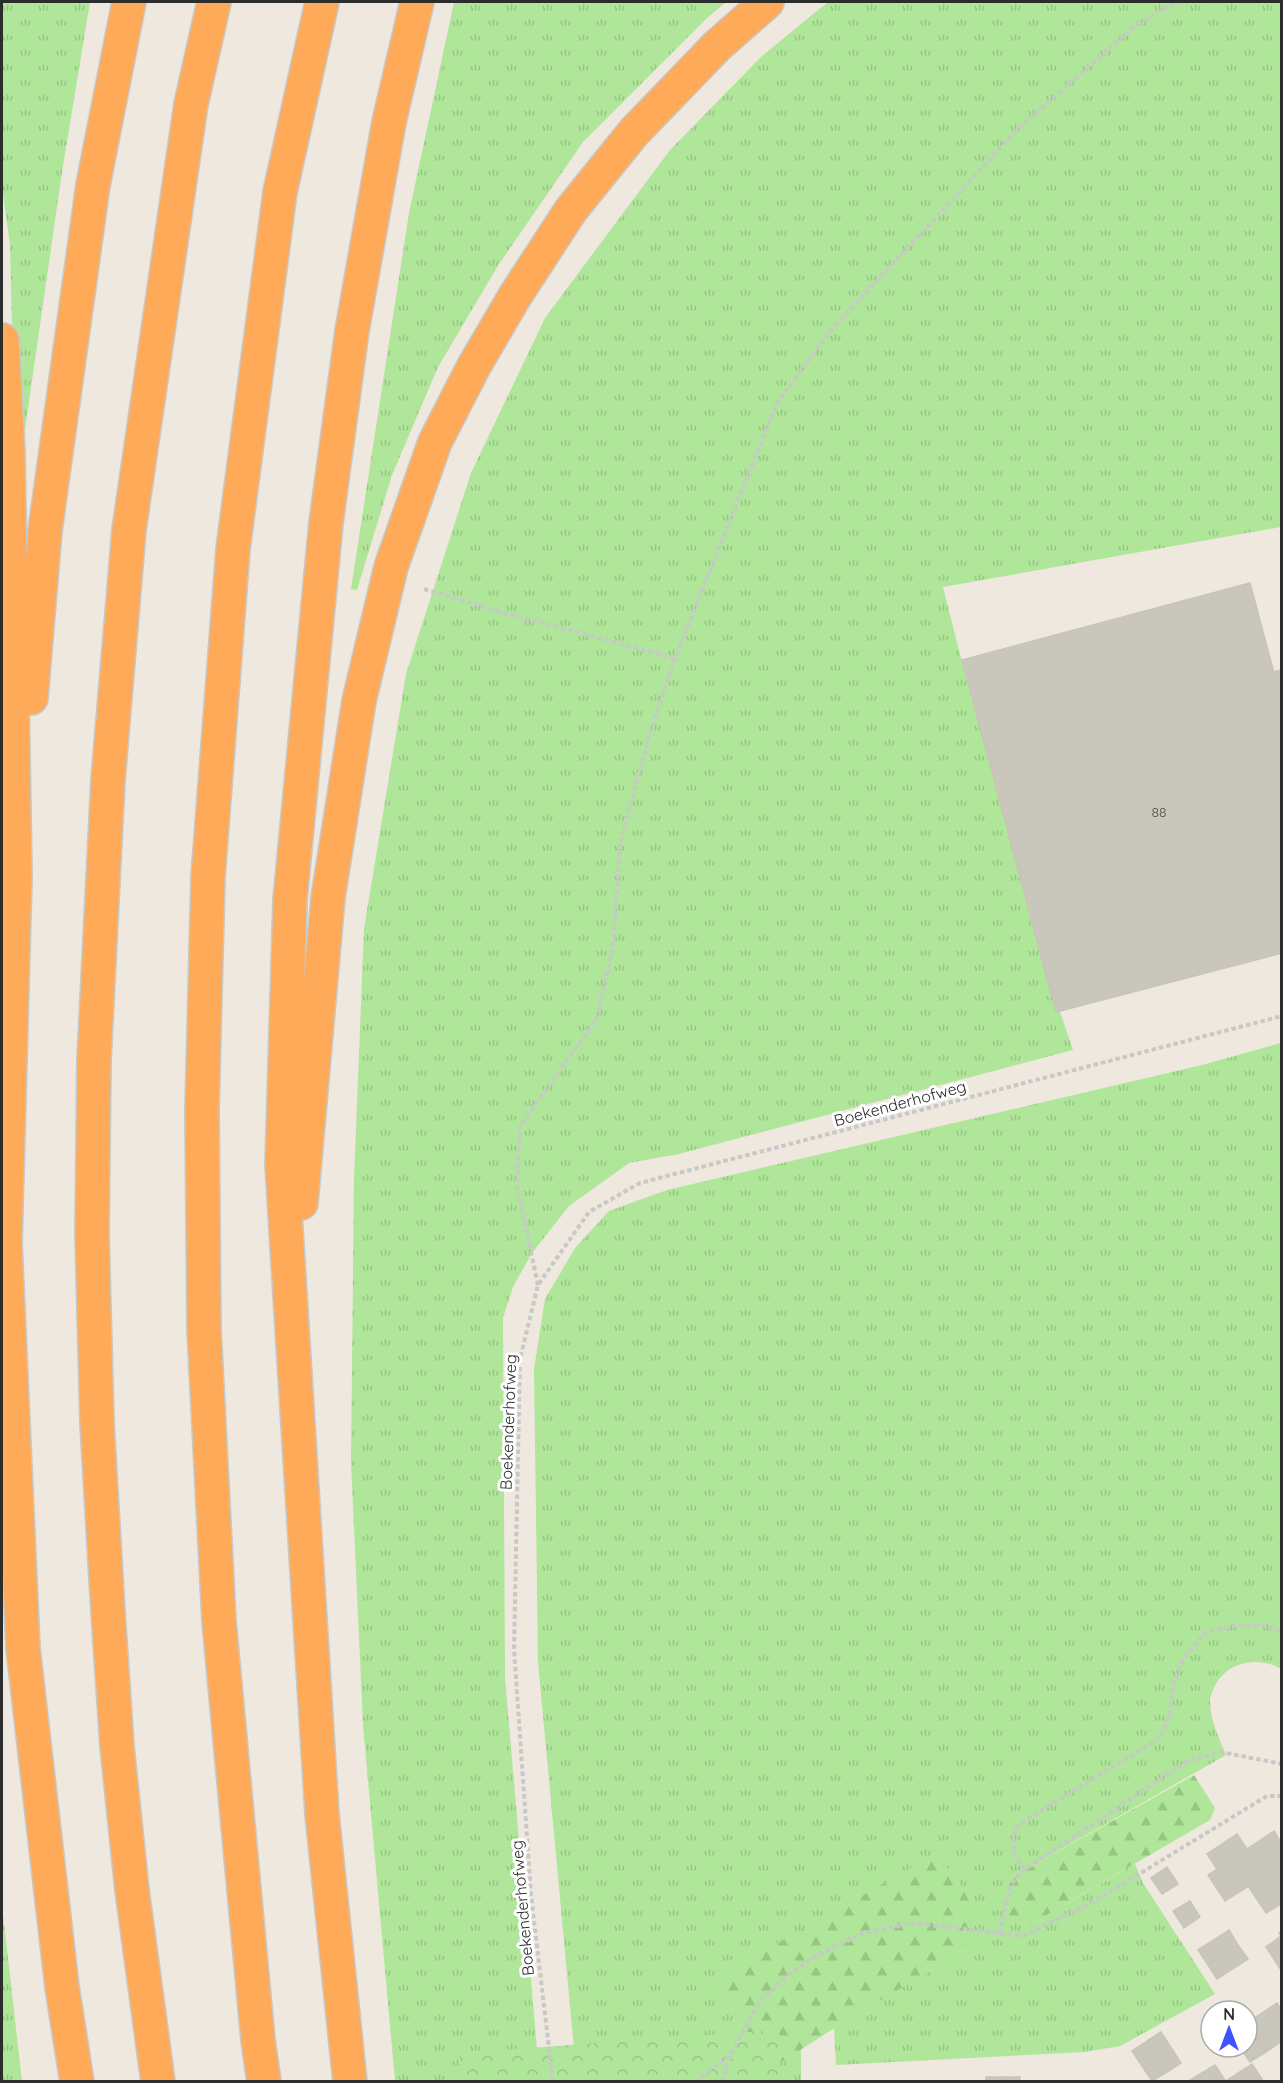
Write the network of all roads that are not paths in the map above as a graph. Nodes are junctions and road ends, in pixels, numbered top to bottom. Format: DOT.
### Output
graph roads {
  1 [pos="129,2"];
  2 [pos="214,2"];
  3 [pos="322,2"];
  4 [pos="417,2"];
  5 [pos="767,2"];
  6 [pos="2,340"];
  7 [pos="15,876"];
  8 [pos="291,1321"];
  9 [pos="76,2082"];
  10 [pos="158,2082"];
  11 [pos="264,2082"];
  12 [pos="350,2082"];
  1 -- 7 [label="highway"];
  2 -- 10 [label="highway"];
  3 -- 11 [label="highway"];
  4 -- 8 [label="highway"];
  5 -- 8 [label="highway"];
  6 -- 7 [label="highway"];
  7 -- 9 [label="highway"];
  8 -- 12 [label="highway"];
}
